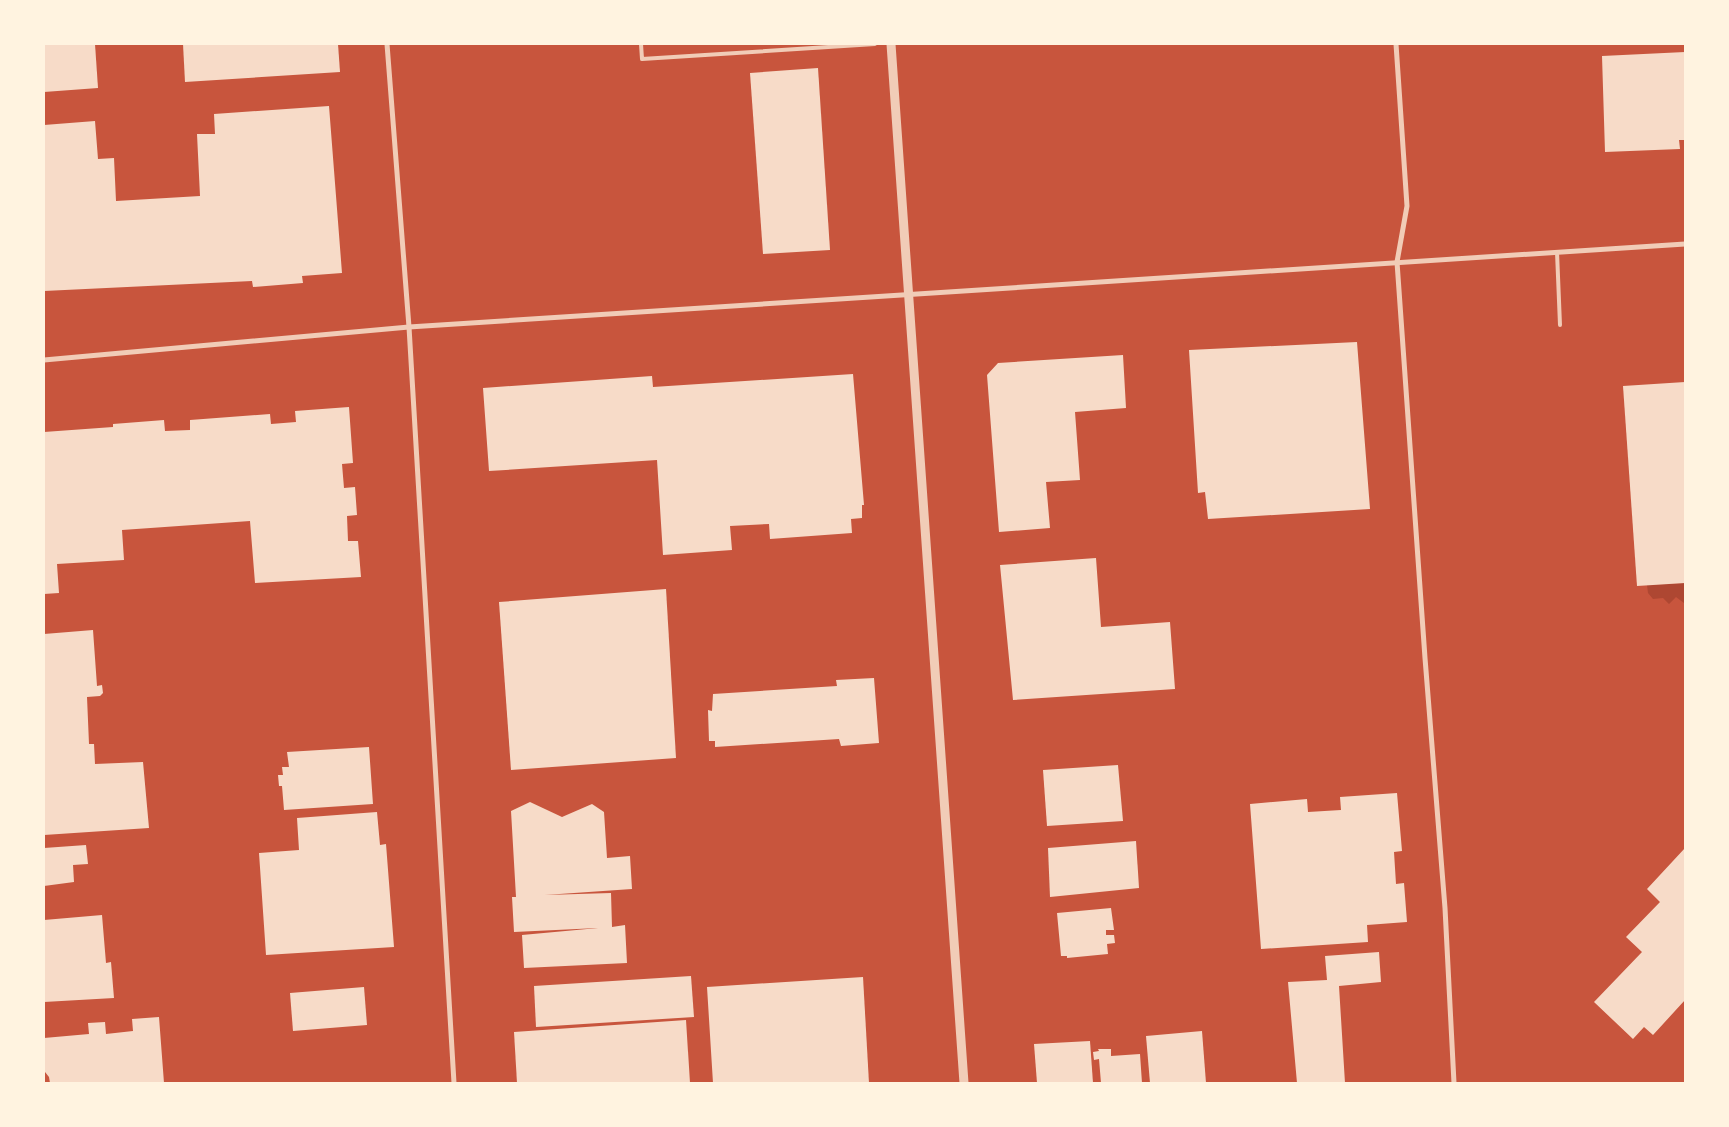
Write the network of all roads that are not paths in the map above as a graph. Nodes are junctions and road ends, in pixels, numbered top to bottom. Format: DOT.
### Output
graph roads {
  1 [pos="388,44"];
  2 [pos="641,44"];
  3 [pos="875,44"];
  4 [pos="892,44"];
  5 [pos="1396,44"];
  6 [pos="1685,244"];
  7 [pos="1557,252"];
  8 [pos="1398,262"];
  9 [pos="909,294"];
  10 [pos="1560,325"];
  11 [pos="409,327"];
  12 [pos="44,360"];
  13 [pos="454,1083"];
  14 [pos="964,1083"];
  15 [pos="1454,1083"];
  1 -- 11 [label="street"];
  2 -- 3 [label="lane"];
  4 -- 9 [label="street"];
  5 -- 8 [label="street"];
  6 -- 7 [label="street"];
  7 -- 8 [label="street"];
  7 -- 10 [label="lane"];
  8 -- 9 [label="street"];
  8 -- 15 [label="street"];
  9 -- 11 [label="street"];
  9 -- 14 [label="street"];
  11 -- 12 [label="street"];
  11 -- 13 [label="street"];
}
